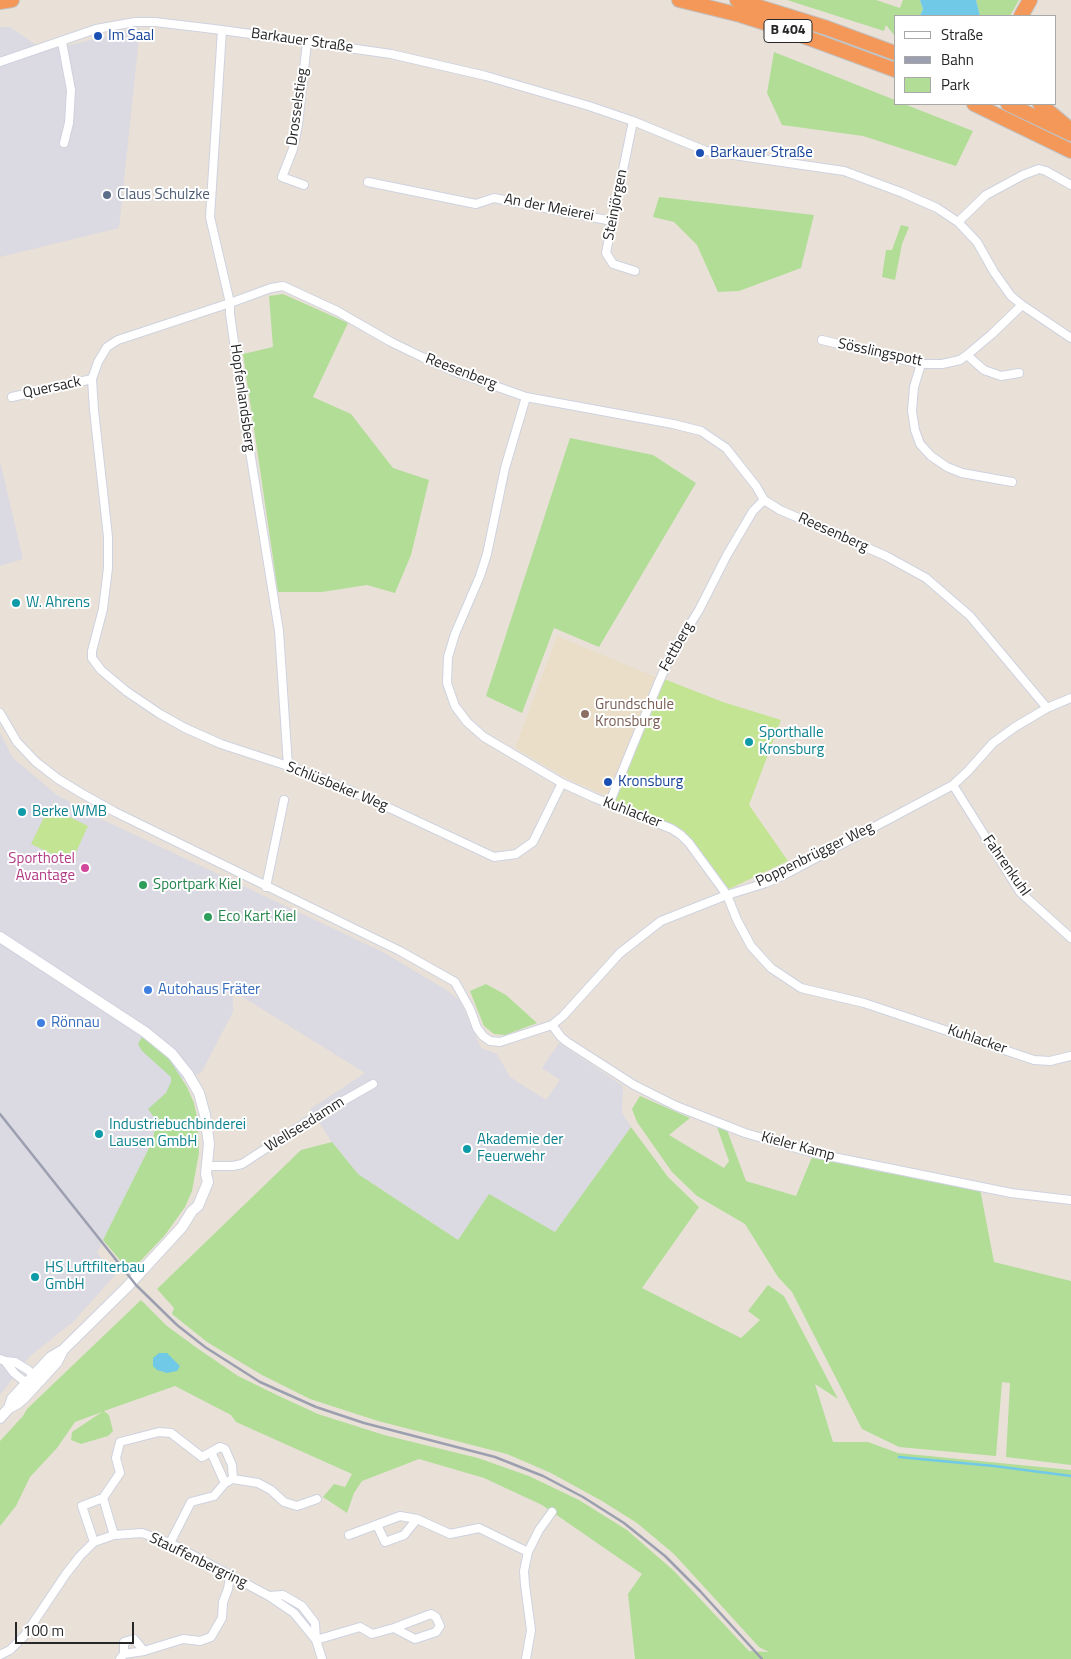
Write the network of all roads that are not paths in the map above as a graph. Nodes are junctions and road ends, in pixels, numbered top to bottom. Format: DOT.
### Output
graph roads {
  1 [pos="12,0"];
  2 [pos="679,0"];
  3 [pos="737,0"];
  4 [pos="1030,0"];
  5 [pos="0,2"];
  6 [pos="1022,15"];
  7 [pos="222,30"];
  8 [pos="62,42"];
  9 [pos="307,42"];
  10 [pos="894,53"];
  11 [pos="0,62"];
  12 [pos="894,70"];
  13 [pos="976,105"];
  14 [pos="1010,105"];
  15 [pos="1041,105"];
  16 [pos="633,121"];
  17 [pos="1071,132"];
  18 [pos="64,142"];
  19 [pos="1071,151"];
  20 [pos="368,182"];
  21 [pos="304,185"];
  22 [pos="1071,185"];
  23 [pos="612,221"];
  24 [pos="958,222"];
  25 [pos="636,271"];
  26 [pos="230,303"];
  27 [pos="1022,305"];
  28 [pos="1071,338"];
  29 [pos="822,340"];
  30 [pos="967,355"];
  31 [pos="921,364"];
  32 [pos="1019,373"];
  33 [pos="92,379"];
  34 [pos="526,396"];
  35 [pos="12,397"];
  36 [pos="1012,482"];
  37 [pos="764,500"];
  38 [pos="92,658"];
  39 [pos="1071,698"];
  40 [pos="1047,708"];
  41 [pos="0,713"];
  42 [pos="288,766"];
  43 [pos="562,783"];
  44 [pos="953,784"];
  45 [pos="284,800"];
  46 [pos="609,804"];
  47 [pos="266,886"];
  48 [pos="727,895"];
  49 [pos="0,937"];
  50 [pos="1071,938"];
  51 [pos="552,1025"];
  52 [pos="1071,1056"];
  53 [pos="373,1084"];
  54 [pos="207,1170"];
  55 [pos="1071,1200"];
  56 [pos="2,1360"];
  57 [pos="33,1382"];
  58 [pos="0,1418"];
  59 [pos="211,1452"];
  60 [pos="233,1478"];
  61 [pos="225,1482"];
  62 [pos="103,1498"];
  63 [pos="317,1499"];
  64 [pos="552,1512"];
  65 [pos="417,1519"];
  66 [pos="377,1524"];
  67 [pos="114,1535"];
  68 [pos="349,1535"];
  69 [pos="94,1542"];
  70 [pos="170,1544"];
  71 [pos="528,1552"];
  72 [pos="230,1576"];
  73 [pos="394,1628"];
  74 [pos="316,1640"];
  75 [pos="144,1651"];
  76 [pos="0,1655"];
  77 [pos="122,1657"];
  78 [pos="322,1659"];
  79 [pos="526,1659"];
  1 -- 5 [label="highway"];
  2 -- 12 [label="highway, B 404"];
  3 -- 10 [label="highway, B 404"];
  4 -- 6 [label="highway"];
  7 -- 8 [label="street, Barkauer Straße"];
  7 -- 9 [label="street, Barkauer Straße"];
  7 -- 26 [label="street, Hopfenlandsberg"];
  8 -- 11 [label="street, Barkauer Straße"];
  8 -- 18 [label="street"];
  9 -- 16 [label="street, Barkauer Straße"];
  9 -- 21 [label="street, Drosselstieg"];
  13 -- 19 [label="highway"];
  14 -- 17 [label="highway"];
  15 -- 17 [label="highway"];
  16 -- 23 [label="street, Steinjörgen"];
  16 -- 24 [label="street, Barkauer Straße"];
  20 -- 23 [label="street, An der Meierei"];
  22 -- 24 [label="street"];
  23 -- 25 [label="street, Steinjörgen"];
  24 -- 27 [label="street, Barkauer Straße"];
  26 -- 33 [label="street, Reesenberg"];
  26 -- 34 [label="street, Reesenberg"];
  26 -- 42 [label="street, Hopfenlandsberg"];
  27 -- 28 [label="street, Barkauer Straße"];
  27 -- 30 [label="street, Sösslingspott"];
  29 -- 31 [label="street, Sösslingspott"];
  30 -- 31 [label="street, Sösslingspott"];
  30 -- 32 [label="street"];
  31 -- 36 [label="street"];
  33 -- 35 [label="street, Quersack"];
  33 -- 38 [label="street, Reesenberg"];
  34 -- 37 [label="street, Reesenberg"];
  34 -- 43 [label="street, Kuhlacker"];
  37 -- 40 [label="street, Reesenberg"];
  37 -- 46 [label="street, Fettberg"];
  38 -- 42 [label="street, Schlüsbeker Weg"];
  39 -- 40 [label="street, Poppenbrügger Weg"];
  40 -- 44 [label="street, Poppenbrügger Weg"];
  41 -- 47 [label="street"];
  42 -- 43 [label="street, Schlüsbeker Weg"];
  43 -- 46 [label="street, Kuhlacker"];
  44 -- 48 [label="street, Poppenbrügger Weg"];
  44 -- 50 [label="street, Fahrenkuhl"];
  45 -- 47 [label="street"];
  46 -- 48 [label="street, Kuhlacker"];
  47 -- 51 [label="street, Poppenbrügger Weg"];
  48 -- 51 [label="street, Poppenbrügger Weg"];
  48 -- 52 [label="street, Kuhlacker"];
  49 -- 54 [label="main road"];
  51 -- 55 [label="street, Kieler Kamp"];
  53 -- 54 [label="street, Wellseedamm"];
  54 -- 57 [label="main road"];
  56 -- 57 [label="street"];
  57 -- 58 [label="main road"];
  59 -- 60 [label="street"];
  59 -- 61 [label="street"];
  59 -- 62 [label="street"];
  60 -- 61 [label="street"];
  60 -- 63 [label="street"];
  61 -- 70 [label="street"];
  62 -- 67 [label="street"];
  62 -- 69 [label="street"];
  64 -- 71 [label="street"];
  65 -- 66 [label="street"];
  65 -- 66 [label="street"];
  65 -- 71 [label="street"];
  66 -- 68 [label="street"];
  67 -- 69 [label="street, Stauffenbergring"];
  67 -- 70 [label="street, Stauffenbergring"];
  69 -- 76 [label="street, Stauffenbergring"];
  70 -- 72 [label="street, Stauffenbergring"];
  71 -- 79 [label="street"];
  72 -- 74 [label="street, Stauffenbergring"];
  72 -- 75 [label="street"];
  73 -- 73 [label="street"];
  73 -- 74 [label="street"];
  74 -- 78 [label="street, Stauffenbergring"];
  75 -- 77 [label="street"];
  75 -- 77 [label="street"];
}
